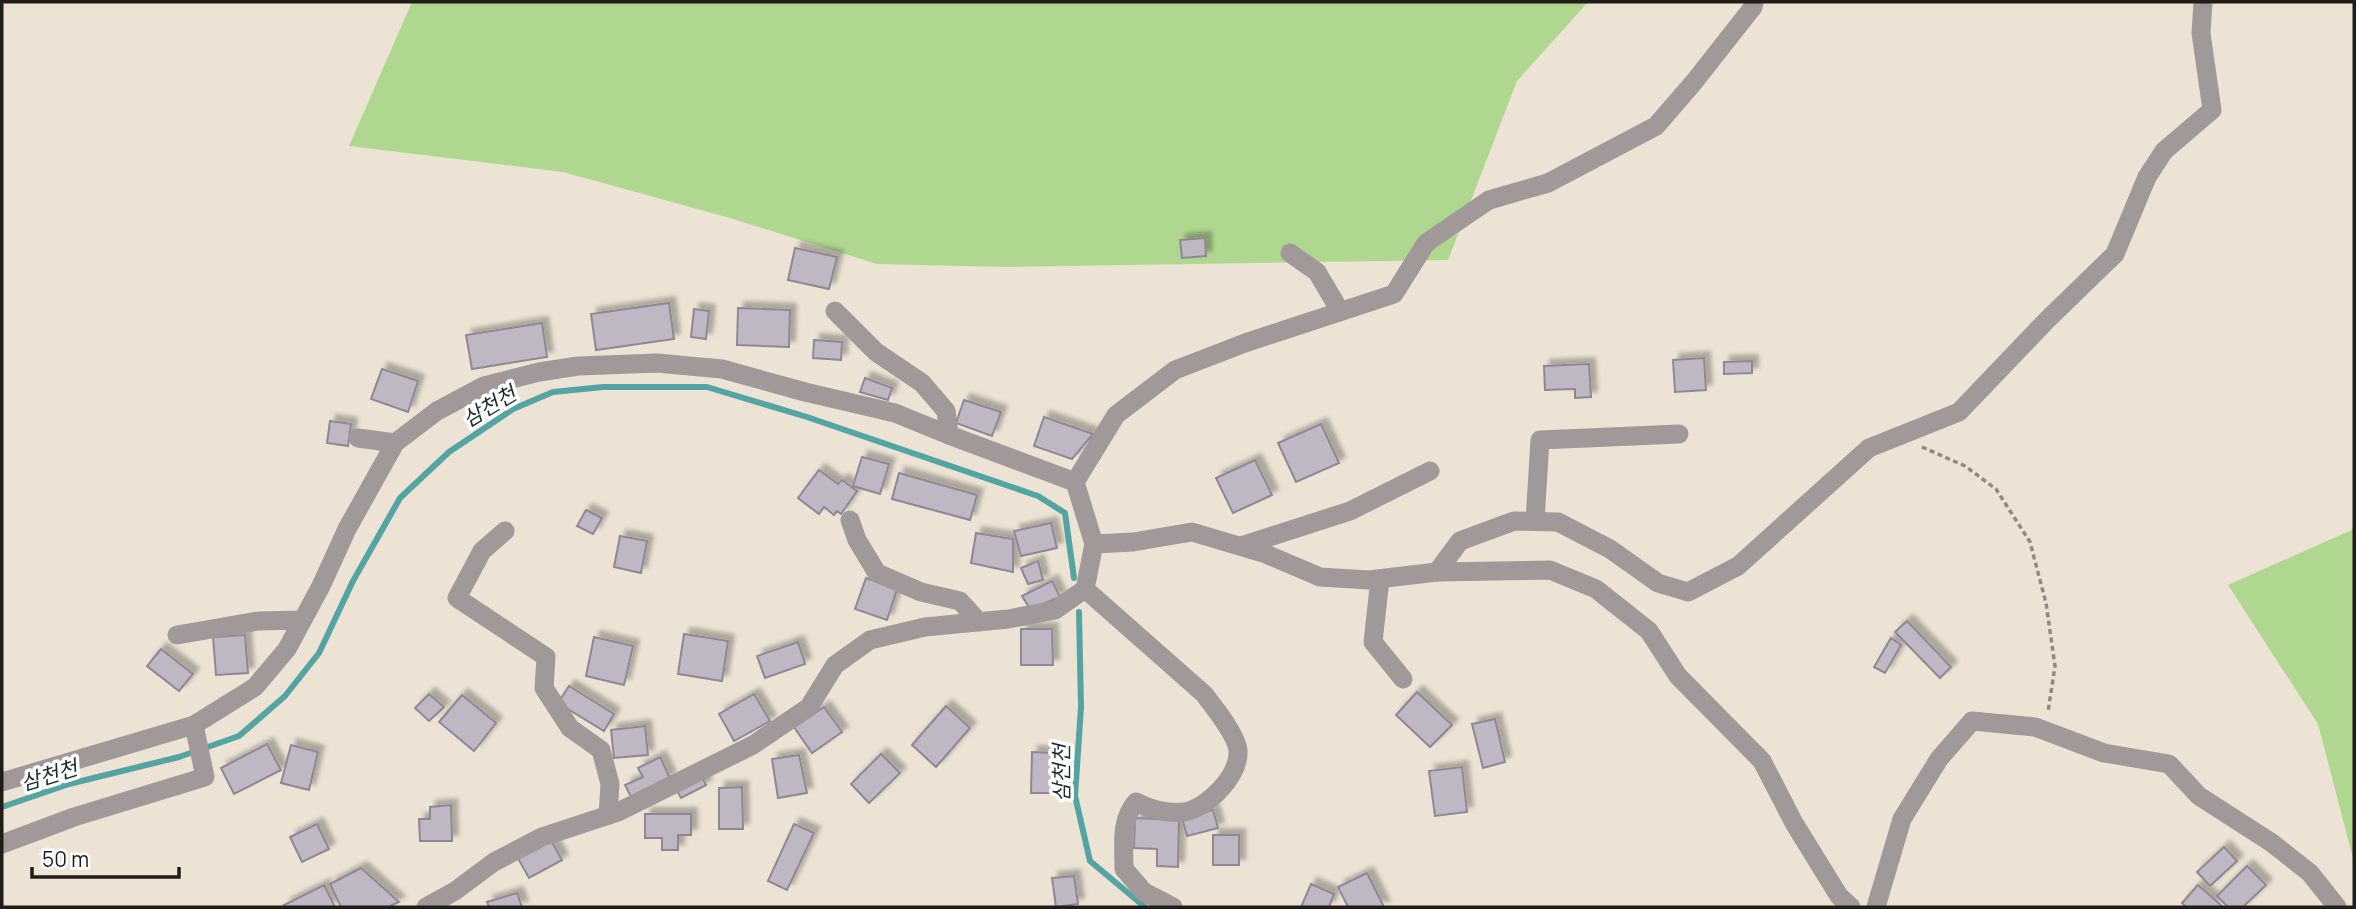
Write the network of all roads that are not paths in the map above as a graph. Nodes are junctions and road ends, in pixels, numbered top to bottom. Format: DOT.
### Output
graph roads {
  1 [pos="1754,2"];
  2 [pos="2203,2"];
  3 [pos="1290,253"];
  4 [pos="835,311"];
  5 [pos="1340,311"];
  6 [pos="1679,434"];
  7 [pos="948,435"];
  8 [pos="358,438"];
  9 [pos="395,443"];
  10 [pos="1430,471"];
  11 [pos="1075,482"];
  12 [pos="850,520"];
  13 [pos="1535,521"];
  14 [pos="505,531"];
  15 [pos="1094,544"];
  16 [pos="1240,547"];
  17 [pos="1437,572"];
  18 [pos="1380,579"];
  19 [pos="1085,589"];
  20 [pos="302,620"];
  21 [pos="979,622"];
  22 [pos="177,635"];
  23 [pos="1403,679"];
  24 [pos="195,731"];
  25 [pos="2,782"];
  26 [pos="608,815"];
  27 [pos="2,844"];
  28 [pos="449,901"];
  29 [pos="426,907"];
  30 [pos="1173,907"];
  31 [pos="1851,907"];
  32 [pos="1877,907"];
  33 [pos="2337,907"];
  1 -- 5 [label="street"];
  2 -- 13 [label="street"];
  3 -- 5 [label="street"];
  4 -- 7 [label="street"];
  5 -- 11 [label="street"];
  6 -- 13 [label="street"];
  7 -- 9 [label="street"];
  7 -- 11 [label="street"];
  8 -- 9 [label="street"];
  9 -- 20 [label="street"];
  10 -- 16 [label="street"];
  11 -- 15 [label="street"];
  12 -- 21 [label="street"];
  13 -- 17 [label="street"];
  14 -- 26 [label="street"];
  15 -- 16 [label="street"];
  15 -- 19 [label="street"];
  16 -- 18 [label="street"];
  17 -- 18 [label="street"];
  17 -- 31 [label="street"];
  18 -- 23 [label="street"];
  19 -- 21 [label="street"];
  19 -- 30 [label="street"];
  20 -- 22 [label="street"];
  20 -- 24 [label="street"];
  21 -- 26 [label="street"];
  24 -- 25 [label="street"];
  24 -- 27 [label="street"];
  26 -- 28 [label="street"];
  28 -- 29 [label="street"];
  32 -- 33 [label="street"];
}
